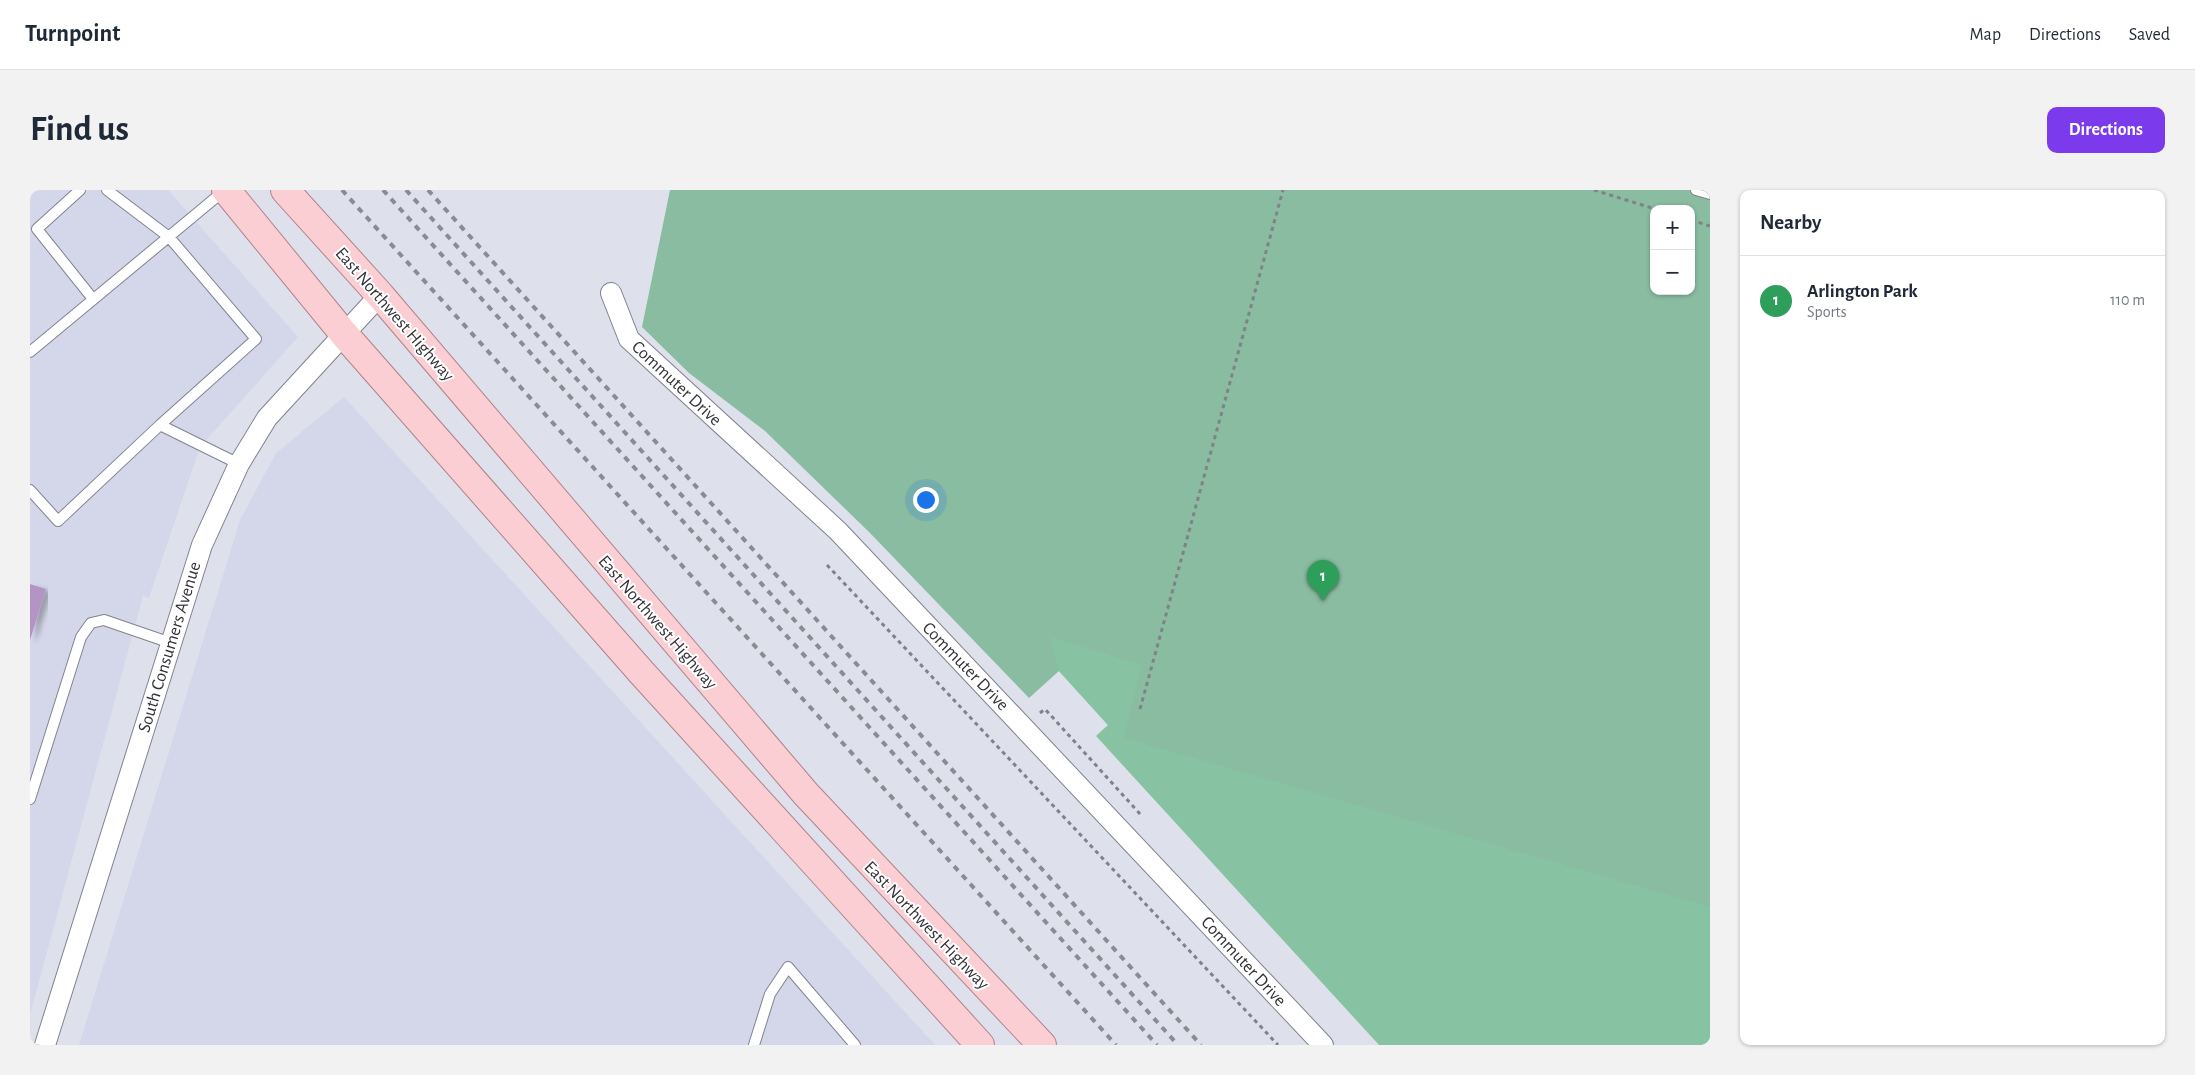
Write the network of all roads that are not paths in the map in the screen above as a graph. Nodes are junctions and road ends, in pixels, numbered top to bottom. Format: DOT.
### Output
graph roads {
  1 [pos="80,190"];
  2 [pos="107,190"];
  3 [pos="226,190"];
  4 [pos="285,190"];
  5 [pos="1696,190"];
  6 [pos="1710,194"];
  7 [pos="169,237"];
  8 [pos="611,293"];
  9 [pos="380,295"];
  10 [pos="93,299"];
  11 [pos="344,334"];
  12 [pos="30,352"];
  13 [pos="160,425"];
  14 [pos="239,464"];
  15 [pos="30,490"];
  16 [pos="170,643"];
  17 [pos="30,799"];
  18 [pos="45,1045"];
  19 [pos="754,1045"];
  20 [pos="855,1045"];
  21 [pos="980,1045"];
  22 [pos="1042,1045"];
  23 [pos="1323,1045"];
  1 -- 10 [label="lane"];
  2 -- 7 [label="lane"];
  3 -- 7 [label="lane"];
  3 -- 11 [label="main road"];
  4 -- 9 [label="main road, East Northwest Highway"];
  5 -- 6 [label="lane"];
  7 -- 10 [label="lane"];
  7 -- 13 [label="lane"];
  8 -- 23 [label="street, Commuter Drive"];
  9 -- 11 [label="street, South Consumers Avenue"];
  9 -- 22 [label="main road, East Northwest Highway"];
  10 -- 12 [label="lane"];
  11 -- 14 [label="street, South Consumers Avenue"];
  11 -- 21 [label="main road"];
  13 -- 14 [label="lane"];
  13 -- 15 [label="lane"];
  14 -- 16 [label="street, South Consumers Avenue"];
  16 -- 17 [label="lane"];
  16 -- 18 [label="street, South Consumers Avenue"];
  19 -- 20 [label="lane"];
}
